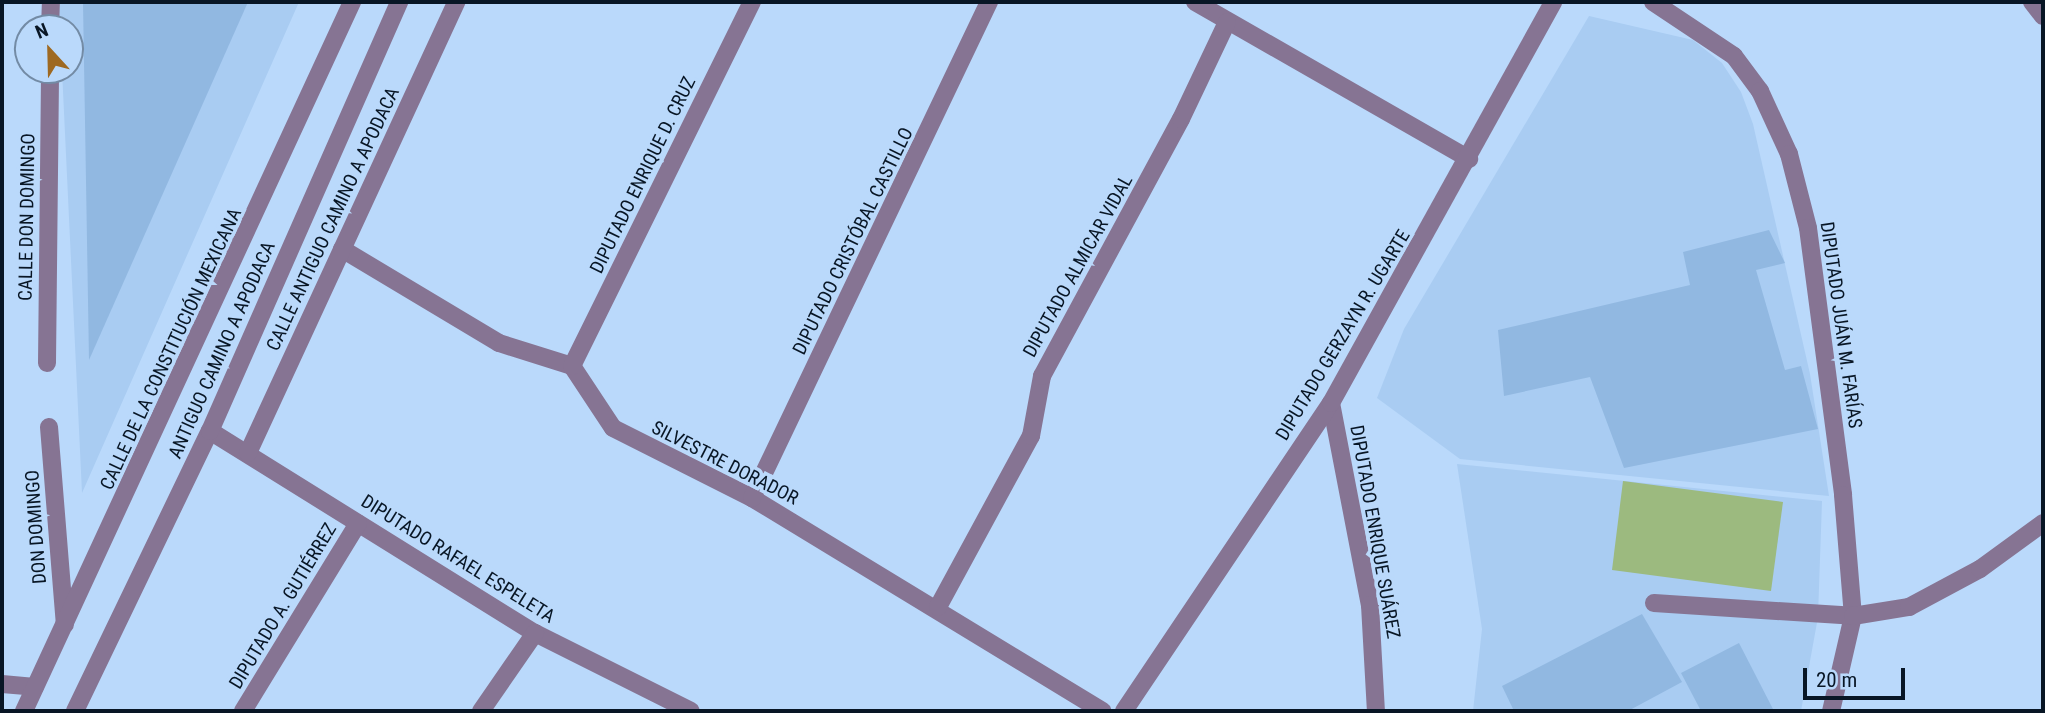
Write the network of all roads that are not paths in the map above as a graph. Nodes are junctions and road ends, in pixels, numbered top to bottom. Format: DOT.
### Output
graph roads {
  1 [pos="352,2"];
  2 [pos="399,2"];
  3 [pos="456,2"];
  4 [pos="752,2"];
  5 [pos="989,2"];
  6 [pos="1195,2"];
  7 [pos="1553,2"];
  8 [pos="1653,2"];
  9 [pos="2032,2"];
  10 [pos="2043,16"];
  11 [pos="1227,22"];
  12 [pos="50,84"];
  13 [pos="1469,159"];
  14 [pos="342,249"];
  15 [pos="47,363"];
  16 [pos="572,366"];
  17 [pos="1331,403"];
  18 [pos="49,427"];
  19 [pos="210,431"];
  20 [pos="248,453"];
  21 [pos="752,498"];
  22 [pos="358,523"];
  23 [pos="2043,523"];
  24 [pos="1654,603"];
  25 [pos="939,607"];
  26 [pos="1853,616"];
  27 [pos="65,624"];
  28 [pos="535,633"];
  29 [pos="2,684"];
  30 [pos="35,687"];
  31 [pos="24,711"];
  32 [pos="75,711"];
  33 [pos="243,711"];
  34 [pos="481,711"];
  35 [pos="691,711"];
  36 [pos="1102,711"];
  37 [pos="1124,711"];
  38 [pos="1376,711"];
  39 [pos="1831,711"];
  1 -- 27 [label="street, CALLE DE LA CONSTITUCIÓN MEXICANA"];
  2 -- 19 [label="street, ANTIGUO CAMINO A APODACA"];
  3 -- 14 [label="street, CALLE ANTIGUO CAMINO A APODACA"];
  4 -- 16 [label="street, DIPUTADO ENRIQUE D. CRUZ"];
  5 -- 21 [label="street, DIPUTADO CRISTÓBAL CASTILLO"];
  6 -- 11 [label="street"];
  7 -- 13 [label="street, DIPUTADO GERZAYN R. UGARTE"];
  8 -- 26 [label="street, DIPUTADO JUÁN M. FARÍAS"];
  9 -- 10 [label="street"];
  11 -- 13 [label="street"];
  11 -- 25 [label="street, DIPUTADO ALMICAR VIDAL"];
  12 -- 15 [label="street, CALLE DON DOMINGO"];
  13 -- 17 [label="street, DIPUTADO GERZAYN R. UGARTE"];
  14 -- 16 [label="street"];
  14 -- 20 [label="street, CALLE ANTIGUO CAMINO A APODACA"];
  16 -- 21 [label="street, SILVESTRE DORADOR"];
  17 -- 37 [label="street, DIPUTADO GERZAYN R. UGARTE"];
  17 -- 38 [label="street, DIPUTADO ENRIQUE SUÁREZ"];
  18 -- 27 [label="street, DON DOMINGO"];
  19 -- 20 [label="street, DIPUTADO RAFAEL ESPELETA"];
  19 -- 32 [label="street, ANTIGUO CAMINO A APODACA"];
  20 -- 22 [label="street, DIPUTADO RAFAEL ESPELETA"];
  21 -- 25 [label="street, SILVESTRE DORADOR"];
  22 -- 28 [label="street, DIPUTADO RAFAEL ESPELETA"];
  22 -- 33 [label="street, DIPUTADO A. GUTIÉRREZ"];
  23 -- 26 [label="street"];
  24 -- 26 [label="street"];
  25 -- 36 [label="street, SILVESTRE DORADOR"];
  26 -- 39 [label="street, DIPUTADO JUÁN M. FARÍAS"];
  27 -- 30 [label="street, CALLE DE LA CONSTITUCIÓN MEXICANA"];
  28 -- 34 [label="street"];
  28 -- 35 [label="street, DIPUTADO RAFAEL ESPELETA"];
  29 -- 30 [label="street"];
  30 -- 31 [label="street, CALLE DE LA CONSTITUCIÓN MEXICANA"];
}
